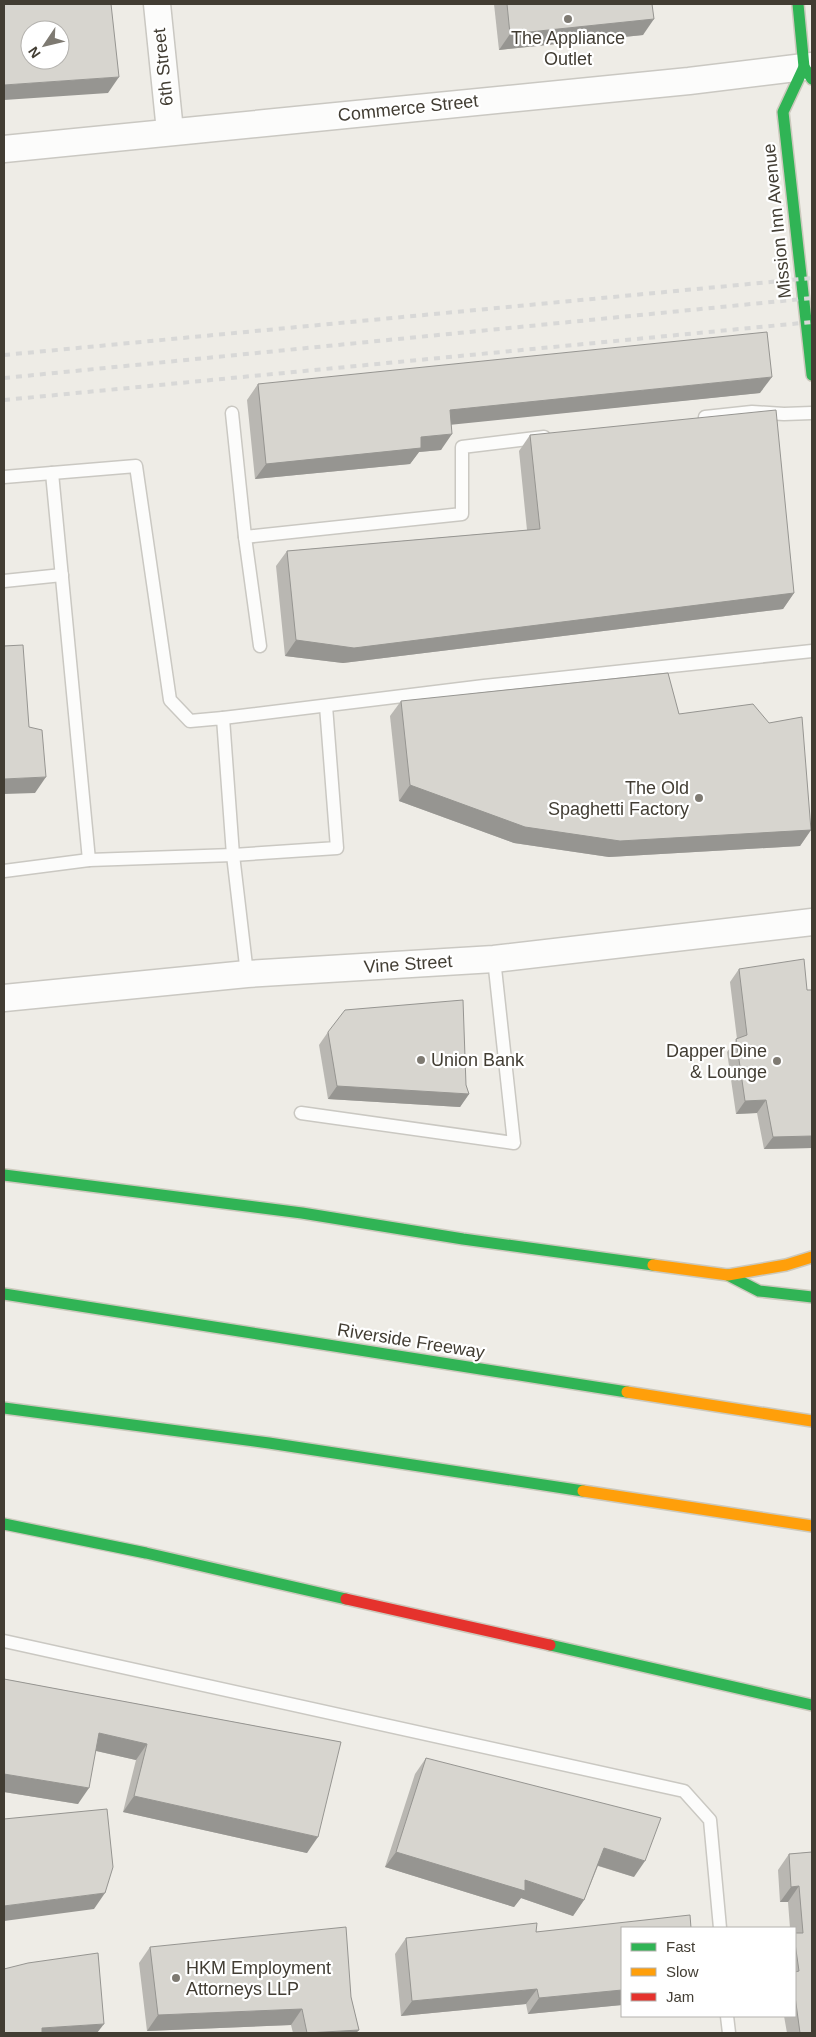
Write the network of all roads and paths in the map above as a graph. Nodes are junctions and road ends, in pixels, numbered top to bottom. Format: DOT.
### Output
graph roads {
  1 [pos="157,4"];
  2 [pos="798,4"];
  3 [pos="810,71"];
  4 [pos="170,131"];
  5 [pos="4,148"];
  6 [pos="812,375"];
  7 [pos="232,413"];
  8 [pos="812,413"];
  9 [pos="694,419"];
  10 [pos="558,435"];
  11 [pos="52,473"];
  12 [pos="4,477"];
  13 [pos="245,536"];
  14 [pos="62,574"];
  15 [pos="4,580"];
  16 [pos="260,646"];
  17 [pos="812,651"];
  18 [pos="326,706"];
  19 [pos="223,718"];
  20 [pos="233,855"];
  21 [pos="89,860"];
  22 [pos="4,871"];
  23 [pos="812,922"];
  24 [pos="494,959"];
  25 [pos="247,974"];
  26 [pos="4,998"];
  27 [pos="300,1113"];
  28 [pos="4,1175"];
  29 [pos="812,1257"];
  30 [pos="728,1275"];
  31 [pos="4,1294"];
  32 [pos="812,1297"];
  33 [pos="4,1408"];
  34 [pos="812,1421"];
  35 [pos="4,1524"];
  36 [pos="812,1526"];
  37 [pos="4,1642"];
  38 [pos="812,1705"];
  39 [pos="720,1927"];
  40 [pos="727,2017"];
  41 [pos="729,2033"];
  1 -- 4 [label="street, 6th Street"];
  2 -- 3 [label="main road"];
  3 -- 4 [label="street, Commerce Street"];
  3 -- 6 [label="main road, Mission Inn Avenue"];
  4 -- 5 [label="street, Commerce Street"];
  7 -- 13 [label="lane"];
  8 -- 9 [label="lane"];
  10 -- 13 [label="lane"];
  11 -- 12 [label="lane"];
  11 -- 14 [label="lane"];
  11 -- 19 [label="lane"];
  13 -- 16 [label="lane"];
  14 -- 15 [label="lane"];
  14 -- 21 [label="lane"];
  17 -- 18 [label="lane"];
  18 -- 19 [label="lane"];
  18 -- 20 [label="lane"];
  19 -- 20 [label="lane"];
  20 -- 21 [label="lane"];
  20 -- 25 [label="lane"];
  21 -- 22 [label="lane"];
  23 -- 24 [label="street, Vine Street"];
  24 -- 25 [label="street, Vine Street"];
  24 -- 27 [label="lane"];
  25 -- 26 [label="street, Vine Street"];
  28 -- 30 [label="main road"];
  29 -- 30 [label="main road"];
  30 -- 32 [label="main road"];
  31 -- 34 [label="main road, Riverside Freeway"];
  33 -- 36 [label="main road"];
  35 -- 38 [label="main road"];
  37 -- 39 [label="lane"];
  40 -- 41 [label="lane"];
}
